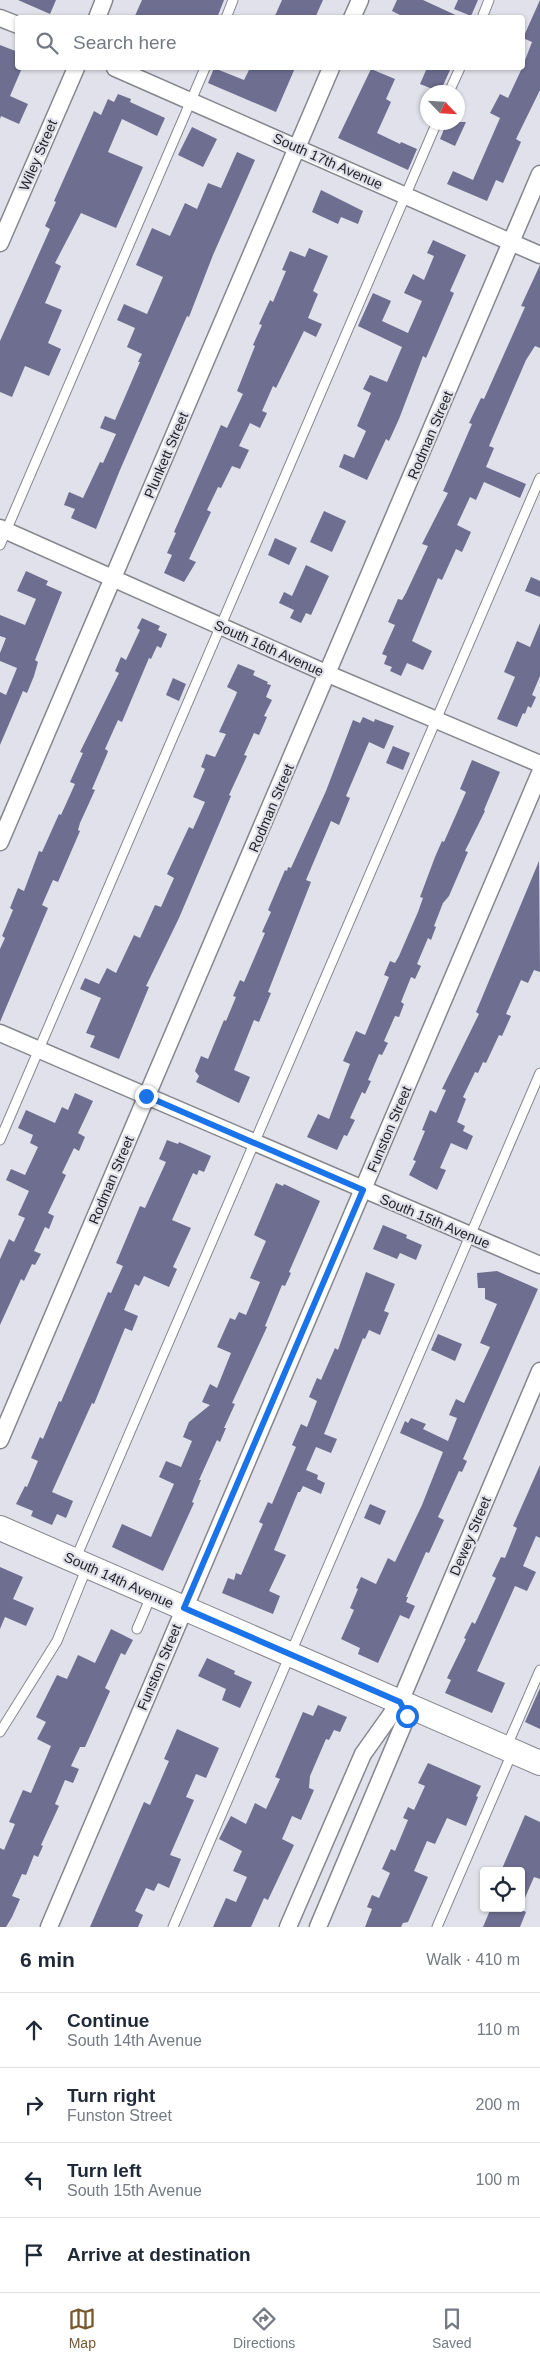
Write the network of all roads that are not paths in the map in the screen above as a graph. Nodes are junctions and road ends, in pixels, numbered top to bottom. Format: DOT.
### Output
graph roads {
  1 [pos="104,0"];
  2 [pos="233,0"];
  3 [pos="360,0"];
  4 [pos="489,0"];
  5 [pos="98,15"];
  6 [pos="227,15"];
  7 [pos="353,15"];
  8 [pos="483,15"];
  9 [pos="0,18"];
  10 [pos="15,24"];
  11 [pos="75,70"];
  12 [pos="120,70"];
  13 [pos="204,70"];
  14 [pos="330,70"];
  15 [pos="459,70"];
  16 [pos="453,85"];
  17 [pos="191,101"];
  18 [pos="434,130"];
  19 [pos="297,148"];
  20 [pos="540,174"];
  21 [pos="405,196"];
  22 [pos="511,242"];
  23 [pos="0,243"];
  24 [pos="540,255"];
  25 [pos="540,478"];
  26 [pos="2,535"];
  27 [pos="113,580"];
  28 [pos="220,627"];
  29 [pos="328,674"];
  30 [pos="436,720"];
  31 [pos="540,764"];
  32 [pos="540,773"];
  33 [pos="0,842"];
  34 [pos="0,1033"];
  35 [pos="39,1050"];
  36 [pos="540,1073"];
  37 [pos="146,1096"];
  38 [pos="0,1140"];
  39 [pos="256,1144"];
  40 [pos="363,1190"];
  41 [pos="471,1236"];
  42 [pos="540,1265"];
  43 [pos="540,1371"];
  44 [pos="0,1440"];
  45 [pos="0,1528"];
  46 [pos="81,1563"];
  47 [pos="152,1594"];
  48 [pos="184,1608"];
  49 [pos="137,1629"];
  50 [pos="291,1654"];
  51 [pos="540,1670"];
  52 [pos="400,1702"];
  53 [pos="0,1732"];
  54 [pos="506,1748"];
  55 [pos="540,1763"];
  56 [pos="49,1927"];
  57 [pos="173,1927"];
  58 [pos="288,1927"];
  59 [pos="318,1927"];
  60 [pos="437,1927"];
  1 -- 5 [label="street"];
  2 -- 6 [label="lane"];
  3 -- 7 [label="street"];
  4 -- 8 [label="lane"];
  9 -- 10 [label="street"];
  11 -- 23 [label="street, Wiley Street"];
  12 -- 17 [label="street, South 17th Avenue"];
  13 -- 17 [label="lane"];
  14 -- 19 [label="street, Plunkett Street"];
  15 -- 16 [label="lane"];
  17 -- 19 [label="street, South 17th Avenue"];
  17 -- 26 [label="lane"];
  18 -- 21 [label="lane"];
  19 -- 21 [label="street, South 17th Avenue"];
  19 -- 27 [label="street, Plunkett Street"];
  20 -- 22 [label="street, Rodman Street"];
  21 -- 22 [label="street, South 17th Avenue"];
  21 -- 28 [label="lane"];
  22 -- 24 [label="street, South 17th Avenue"];
  22 -- 29 [label="street, Rodman Street"];
  25 -- 30 [label="lane"];
  26 -- 27 [label="street, South 16th Avenue"];
  27 -- 28 [label="street, South 16th Avenue"];
  27 -- 33 [label="street, Plunkett Street"];
  28 -- 29 [label="street, South 16th Avenue"];
  28 -- 35 [label="lane"];
  29 -- 30 [label="street, South 16th Avenue"];
  29 -- 37 [label="street, Rodman Street"];
  30 -- 31 [label="street, South 16th Avenue"];
  30 -- 39 [label="lane"];
  32 -- 40 [label="street, Funston Street"];
  34 -- 35 [label="street, South 15th Avenue"];
  35 -- 37 [label="street, South 15th Avenue"];
  35 -- 38 [label="lane"];
  36 -- 41 [label="lane"];
  37 -- 39 [label="street, South 15th Avenue"];
  37 -- 44 [label="street, Rodman Street"];
  39 -- 40 [label="street, South 15th Avenue"];
  39 -- 46 [label="lane"];
  40 -- 41 [label="street, South 15th Avenue"];
  40 -- 48 [label="street, Funston Street"];
  41 -- 42 [label="street, South 15th Avenue"];
  41 -- 50 [label="lane"];
  43 -- 52 [label="street, Dewey Street"];
  45 -- 46 [label="street, South 14th Avenue"];
  46 -- 47 [label="street, South 14th Avenue"];
  46 -- 53 [label="lane"];
  47 -- 48 [label="street, South 14th Avenue"];
  47 -- 49 [label="lane"];
  48 -- 50 [label="street, South 14th Avenue"];
  48 -- 56 [label="street, Funston Street"];
  50 -- 52 [label="street, South 14th Avenue"];
  50 -- 57 [label="lane"];
  51 -- 54 [label="lane"];
  52 -- 54 [label="street, South 14th Avenue"];
  52 -- 58 [label="street, Dewey Street"];
  52 -- 59 [label="street"];
  54 -- 55 [label="street, South 14th Avenue"];
  54 -- 60 [label="lane"];
}
